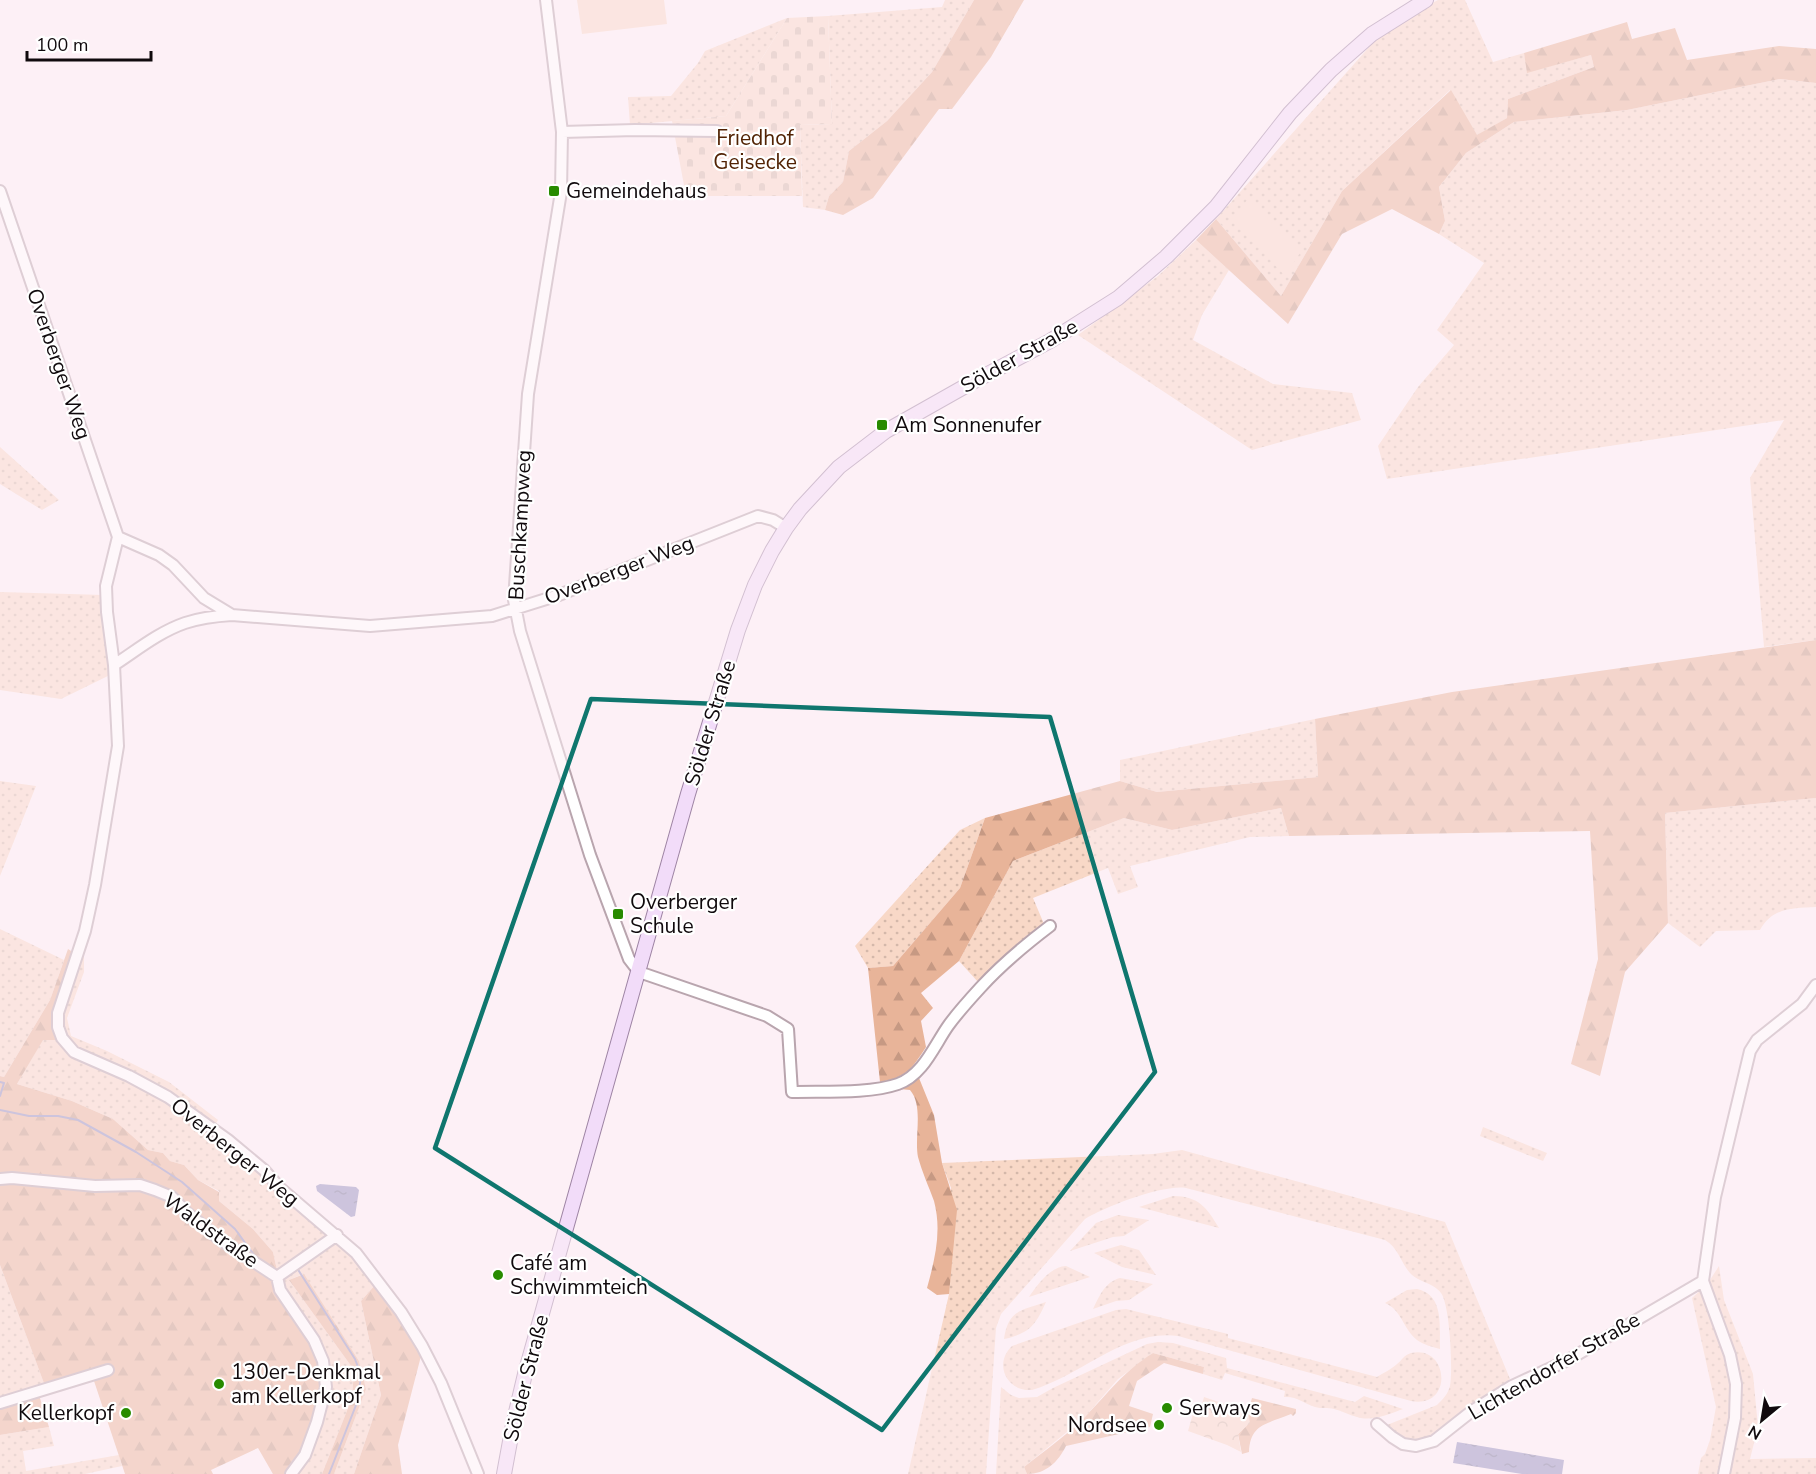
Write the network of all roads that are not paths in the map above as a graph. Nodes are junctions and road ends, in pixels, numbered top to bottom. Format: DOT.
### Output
graph roads {
  1 [pos="546,0"];
  2 [pos="1426,0"];
  3 [pos="717,131"];
  4 [pos="562,132"];
  5 [pos="0,191"];
  6 [pos="786,528"];
  7 [pos="118,537"];
  8 [pos="515,608"];
  9 [pos="232,615"];
  10 [pos="114,664"];
  11 [pos="1050,926"];
  12 [pos="639,972"];
  13 [pos="1816,985"];
  14 [pos="0,1179"];
  15 [pos="337,1235"];
  16 [pos="277,1277"];
  17 [pos="1703,1281"];
  18 [pos="108,1370"];
  19 [pos="0,1403"];
  20 [pos="1377,1424"];
  21 [pos="291,1474"];
  22 [pos="478,1474"];
  23 [pos="504,1474"];
  24 [pos="1724,1474"];
  1 -- 4 [label="street, Buschkampweg"];
  2 -- 6 [label="main road, Sölder Straße"];
  3 -- 4 [label="street"];
  4 -- 8 [label="street, Buschkampweg"];
  5 -- 7 [label="street, Overberger Weg"];
  6 -- 8 [label="street, Overberger Weg"];
  6 -- 12 [label="main road, Sölder Straße"];
  7 -- 9 [label="street, Overberger Weg"];
  7 -- 10 [label="street, Overberger Weg"];
  8 -- 9 [label="street, Overberger Weg"];
  8 -- 12 [label="street, Buschkampweg"];
  9 -- 10 [label="street, Overberger Weg"];
  10 -- 15 [label="street, Overberger Weg"];
  11 -- 12 [label="street"];
  12 -- 23 [label="main road, Sölder Straße"];
  13 -- 17 [label="street"];
  14 -- 16 [label="street, Waldstraße"];
  15 -- 16 [label="street"];
  15 -- 22 [label="street, Overberger Weg"];
  16 -- 21 [label="street"];
  17 -- 20 [label="street, Lichtendorfer Straße"];
  17 -- 24 [label="street"];
  18 -- 19 [label="street"];
}
